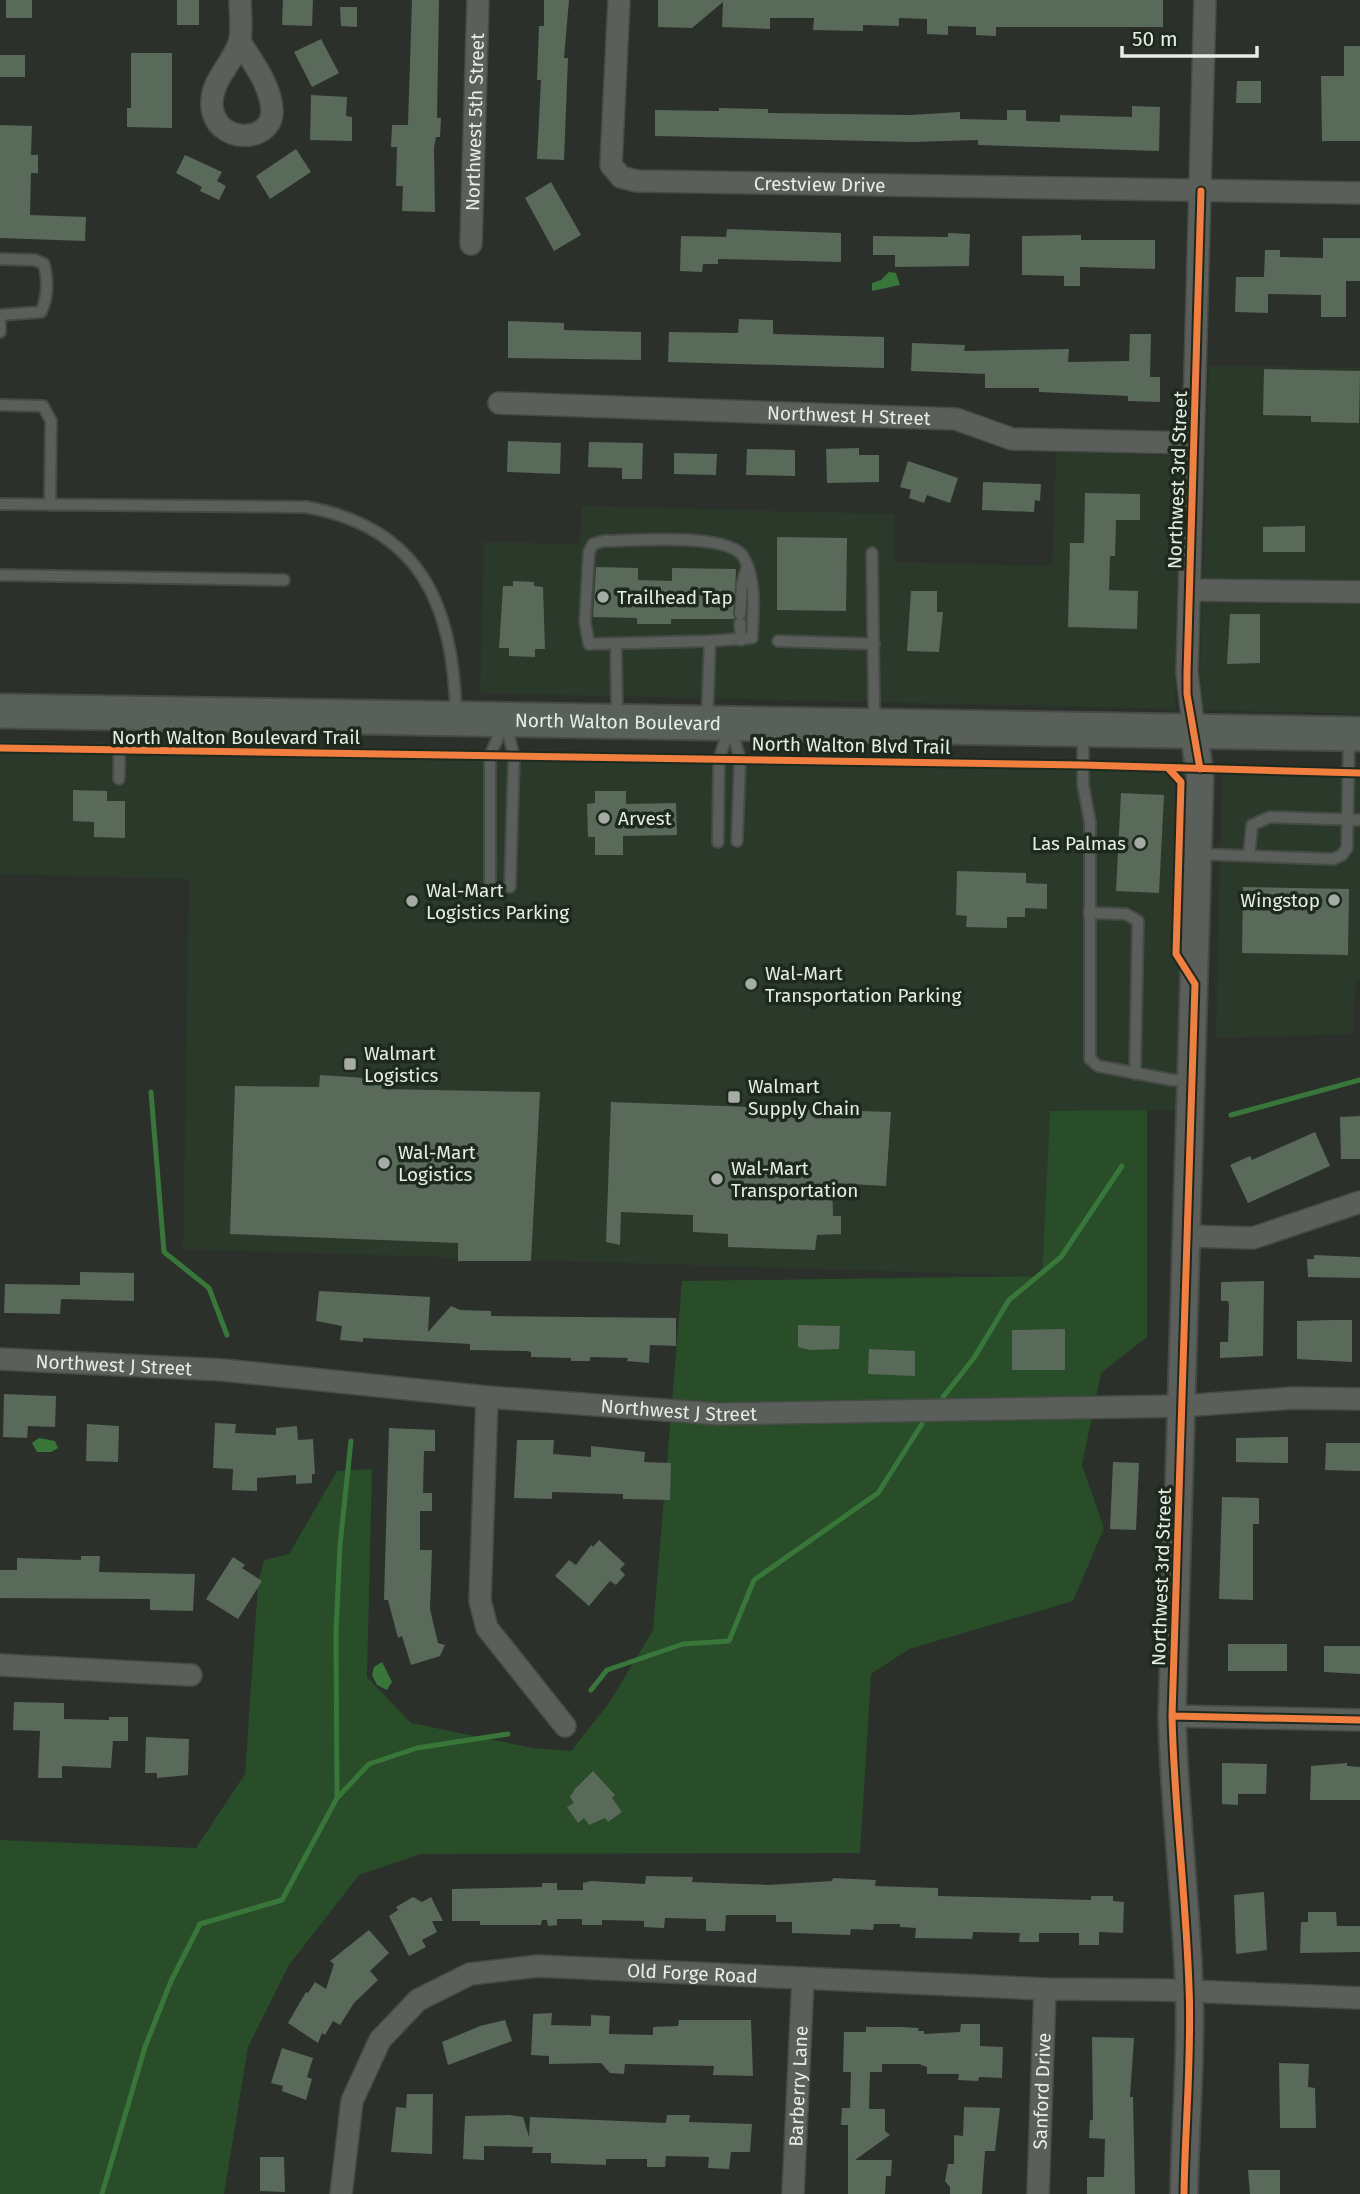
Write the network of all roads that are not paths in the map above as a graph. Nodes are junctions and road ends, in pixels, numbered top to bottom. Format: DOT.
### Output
graph roads {
  1 [pos="240,0"];
  2 [pos="478,0"];
  3 [pos="619,0"];
  4 [pos="1206,0"];
  5 [pos="240,42"];
  6 [pos="1201,191"];
  7 [pos="1360,193"];
  8 [pos="471,244"];
  9 [pos="0,259"];
  10 [pos="0,315"];
  11 [pos="0,332"];
  12 [pos="499,403"];
  13 [pos="0,405"];
  14 [pos="1193,443"];
  15 [pos="0,504"];
  16 [pos="50,505"];
  17 [pos="872,554"];
  18 [pos="747,567"];
  19 [pos="0,575"];
  20 [pos="284,580"];
  21 [pos="1190,590"];
  22 [pos="1360,592"];
  23 [pos="741,640"];
  24 [pos="710,641"];
  25 [pos="778,642"];
  26 [pos="874,644"];
  27 [pos="616,645"];
  28 [pos="0,712"];
  29 [pos="120,713"];
  30 [pos="456,719"];
  31 [pos="505,721"];
  32 [pos="617,722"];
  33 [pos="719,724"];
  34 [pos="878,726"];
  35 [pos="1083,729"];
  36 [pos="1194,732"];
  37 [pos="1355,734"];
  38 [pos="119,779"];
  39 [pos="1347,819"];
  40 [pos="1360,820"];
  41 [pos="737,841"];
  42 [pos="718,842"];
  43 [pos="1198,854"];
  44 [pos="1249,856"];
  45 [pos="490,887"];
  46 [pos="510,887"];
  47 [pos="1089,913"];
  48 [pos="1135,1073"];
  49 [pos="1192,1080"];
  50 [pos="1360,1202"];
  51 [pos="1187,1236"];
  52 [pos="0,1359"];
  53 [pos="487,1397"];
  54 [pos="1360,1399"];
  55 [pos="1182,1406"];
  56 [pos="0,1665"];
  57 [pos="191,1675"];
  58 [pos="1172,1716"];
  59 [pos="1360,1720"];
  60 [pos="565,1726"];
  61 [pos="803,1978"];
  62 [pos="1045,1989"];
  63 [pos="1189,1991"];
  64 [pos="1360,1997"];
  65 [pos="341,2194"];
  66 [pos="793,2194"];
  67 [pos="1038,2194"];
  68 [pos="1184,2194"];
  1 -- 5 [label="street"];
  2 -- 8 [label="street, Northwest 5th Street"];
  3 -- 6 [label="street, Crestview Drive"];
  4 -- 6 [label="street, Northwest 3rd Street"];
  6 -- 7 [label="street, Crestview Drive"];
  6 -- 14 [label="street, Northwest 3rd Street"];
  9 -- 10 [label="lane"];
  10 -- 11 [label="lane"];
  12 -- 14 [label="street, Northwest H Street"];
  13 -- 16 [label="lane"];
  14 -- 21 [label="street, Northwest 3rd Street"];
  15 -- 16 [label="lane"];
  16 -- 30 [label="lane"];
  17 -- 26 [label="lane"];
  18 -- 23 [label="lane"];
  18 -- 23 [label="lane"];
  18 -- 27 [label="lane"];
  19 -- 20 [label="lane"];
  21 -- 22 [label="street"];
  21 -- 36 [label="street, Northwest 3rd Street"];
  23 -- 24 [label="lane"];
  24 -- 27 [label="lane"];
  24 -- 33 [label="lane"];
  25 -- 26 [label="lane"];
  26 -- 34 [label="lane"];
  27 -- 32 [label="lane"];
  28 -- 29 [label="main road, North Walton Boulevard"];
  29 -- 30 [label="main road, North Walton Boulevard"];
  29 -- 38 [label="lane"];
  30 -- 31 [label="main road, North Walton Boulevard"];
  31 -- 32 [label="main road, North Walton Boulevard"];
  31 -- 45 [label="lane"];
  31 -- 46 [label="lane"];
  32 -- 33 [label="main road, North Walton Boulevard"];
  33 -- 34 [label="main road, North Walton Boulevard"];
  33 -- 41 [label="lane"];
  33 -- 42 [label="lane"];
  34 -- 35 [label="main road, North Walton Boulevard"];
  35 -- 36 [label="main road, North Walton Boulevard"];
  35 -- 47 [label="lane"];
  36 -- 37 [label="main road, North Walton Boulevard"];
  36 -- 43 [label="street, Northwest 3rd Street"];
  37 -- 39 [label="lane"];
  39 -- 40 [label="lane"];
  39 -- 44 [label="lane"];
  39 -- 44 [label="lane"];
  43 -- 44 [label="lane"];
  43 -- 49 [label="street, Northwest 3rd Street"];
  47 -- 48 [label="lane"];
  47 -- 48 [label="lane"];
  48 -- 49 [label="lane"];
  49 -- 51 [label="street, Northwest 3rd Street"];
  50 -- 51 [label="street"];
  51 -- 55 [label="street, Northwest 3rd Street"];
  52 -- 53 [label="street, Northwest J Street"];
  53 -- 55 [label="street, Northwest J Street"];
  53 -- 60 [label="street"];
  54 -- 55 [label="street, Northwest J Street"];
  55 -- 58 [label="street, Northwest 3rd Street"];
  56 -- 57 [label="street"];
  58 -- 59 [label="street"];
  58 -- 63 [label="street, Northwest 3rd Street"];
  61 -- 62 [label="street, Old Forge Road"];
  61 -- 65 [label="street, Old Forge Road"];
  61 -- 66 [label="street, Barberry Lane"];
  62 -- 63 [label="street, Old Forge Road"];
  62 -- 67 [label="street, Sanford Drive"];
  63 -- 64 [label="street, Old Forge Road"];
  63 -- 68 [label="street, Northwest 3rd Street"];
}
